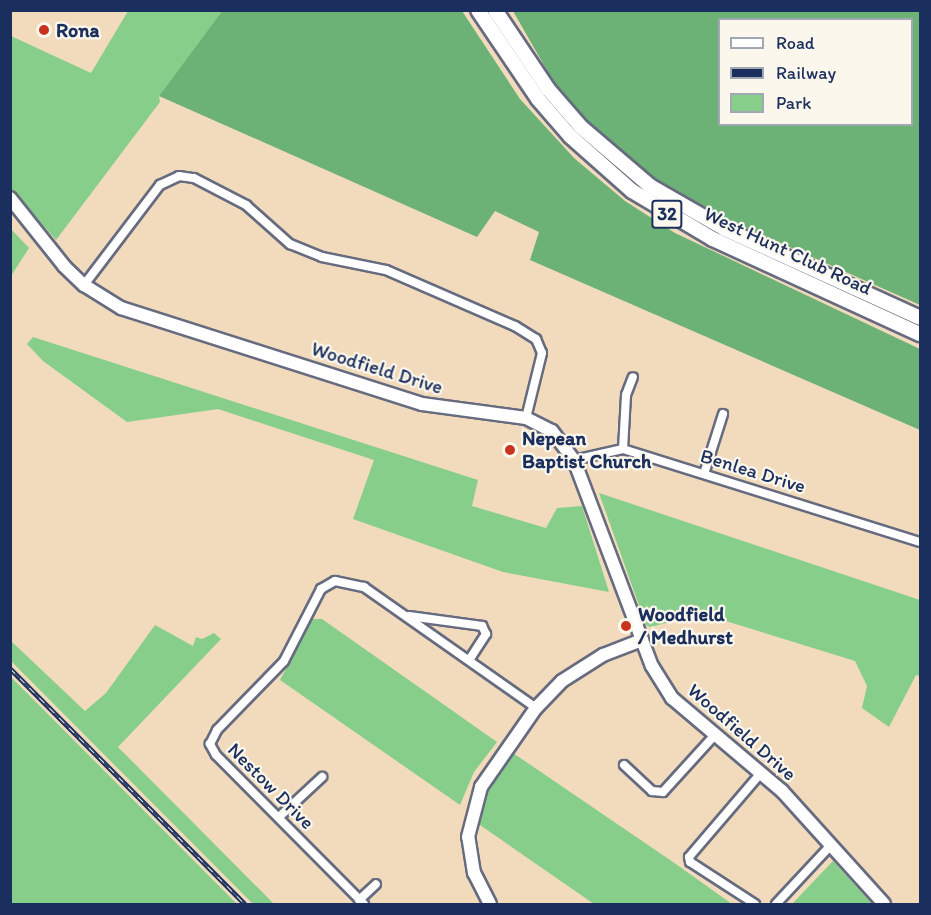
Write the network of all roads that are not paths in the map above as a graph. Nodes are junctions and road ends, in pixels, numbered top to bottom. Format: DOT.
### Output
graph roads {
  1 [pos="478,10"];
  2 [pos="495,10"];
  3 [pos="10,198"];
  4 [pos="84,285"];
  5 [pos="921,318"];
  6 [pos="921,334"];
  7 [pos="633,377"];
  8 [pos="723,414"];
  9 [pos="526,418"];
  10 [pos="623,449"];
  11 [pos="574,460"];
  12 [pos="704,474"];
  13 [pos="921,542"];
  14 [pos="407,616"];
  15 [pos="642,640"];
  16 [pos="469,660"];
  17 [pos="536,708"];
  18 [pos="714,736"];
  19 [pos="624,765"];
  20 [pos="761,772"];
  21 [pos="322,777"];
  22 [pos="279,817"];
  23 [pos="830,846"];
  24 [pos="376,884"];
  25 [pos="362,902"];
  26 [pos="490,904"];
  27 [pos="755,904"];
  28 [pos="776,904"];
  29 [pos="884,904"];
  1 -- 6 [label="main road, West Hunt Club Road / 32"];
  2 -- 5 [label="main road, West Hunt Club Road / 32"];
  3 -- 4 [label="street, Woodfield Drive"];
  4 -- 9 [label="street, Woodfield Drive"];
  4 -- 9 [label="street"];
  7 -- 10 [label="street"];
  8 -- 12 [label="street"];
  9 -- 11 [label="street, Woodfield Drive"];
  10 -- 11 [label="street, Benlea Drive"];
  10 -- 12 [label="street, Benlea Drive"];
  11 -- 15 [label="street, Woodfield Drive"];
  12 -- 13 [label="street, Benlea Drive"];
  14 -- 16 [label="street, Nestow Drive"];
  14 -- 16 [label="street, Nestow Drive"];
  14 -- 22 [label="street, Nestow Drive"];
  15 -- 17 [label="street"];
  15 -- 18 [label="street, Woodfield Drive"];
  16 -- 17 [label="street, Nestow Drive"];
  17 -- 26 [label="street"];
  18 -- 19 [label="street"];
  18 -- 20 [label="street, Woodfield Drive"];
  20 -- 23 [label="street, Woodfield Drive"];
  20 -- 27 [label="street"];
  21 -- 22 [label="street"];
  22 -- 25 [label="street, Nestow Drive"];
  23 -- 28 [label="street"];
  23 -- 29 [label="street, Woodfield Drive"];
  24 -- 25 [label="street"];
}
